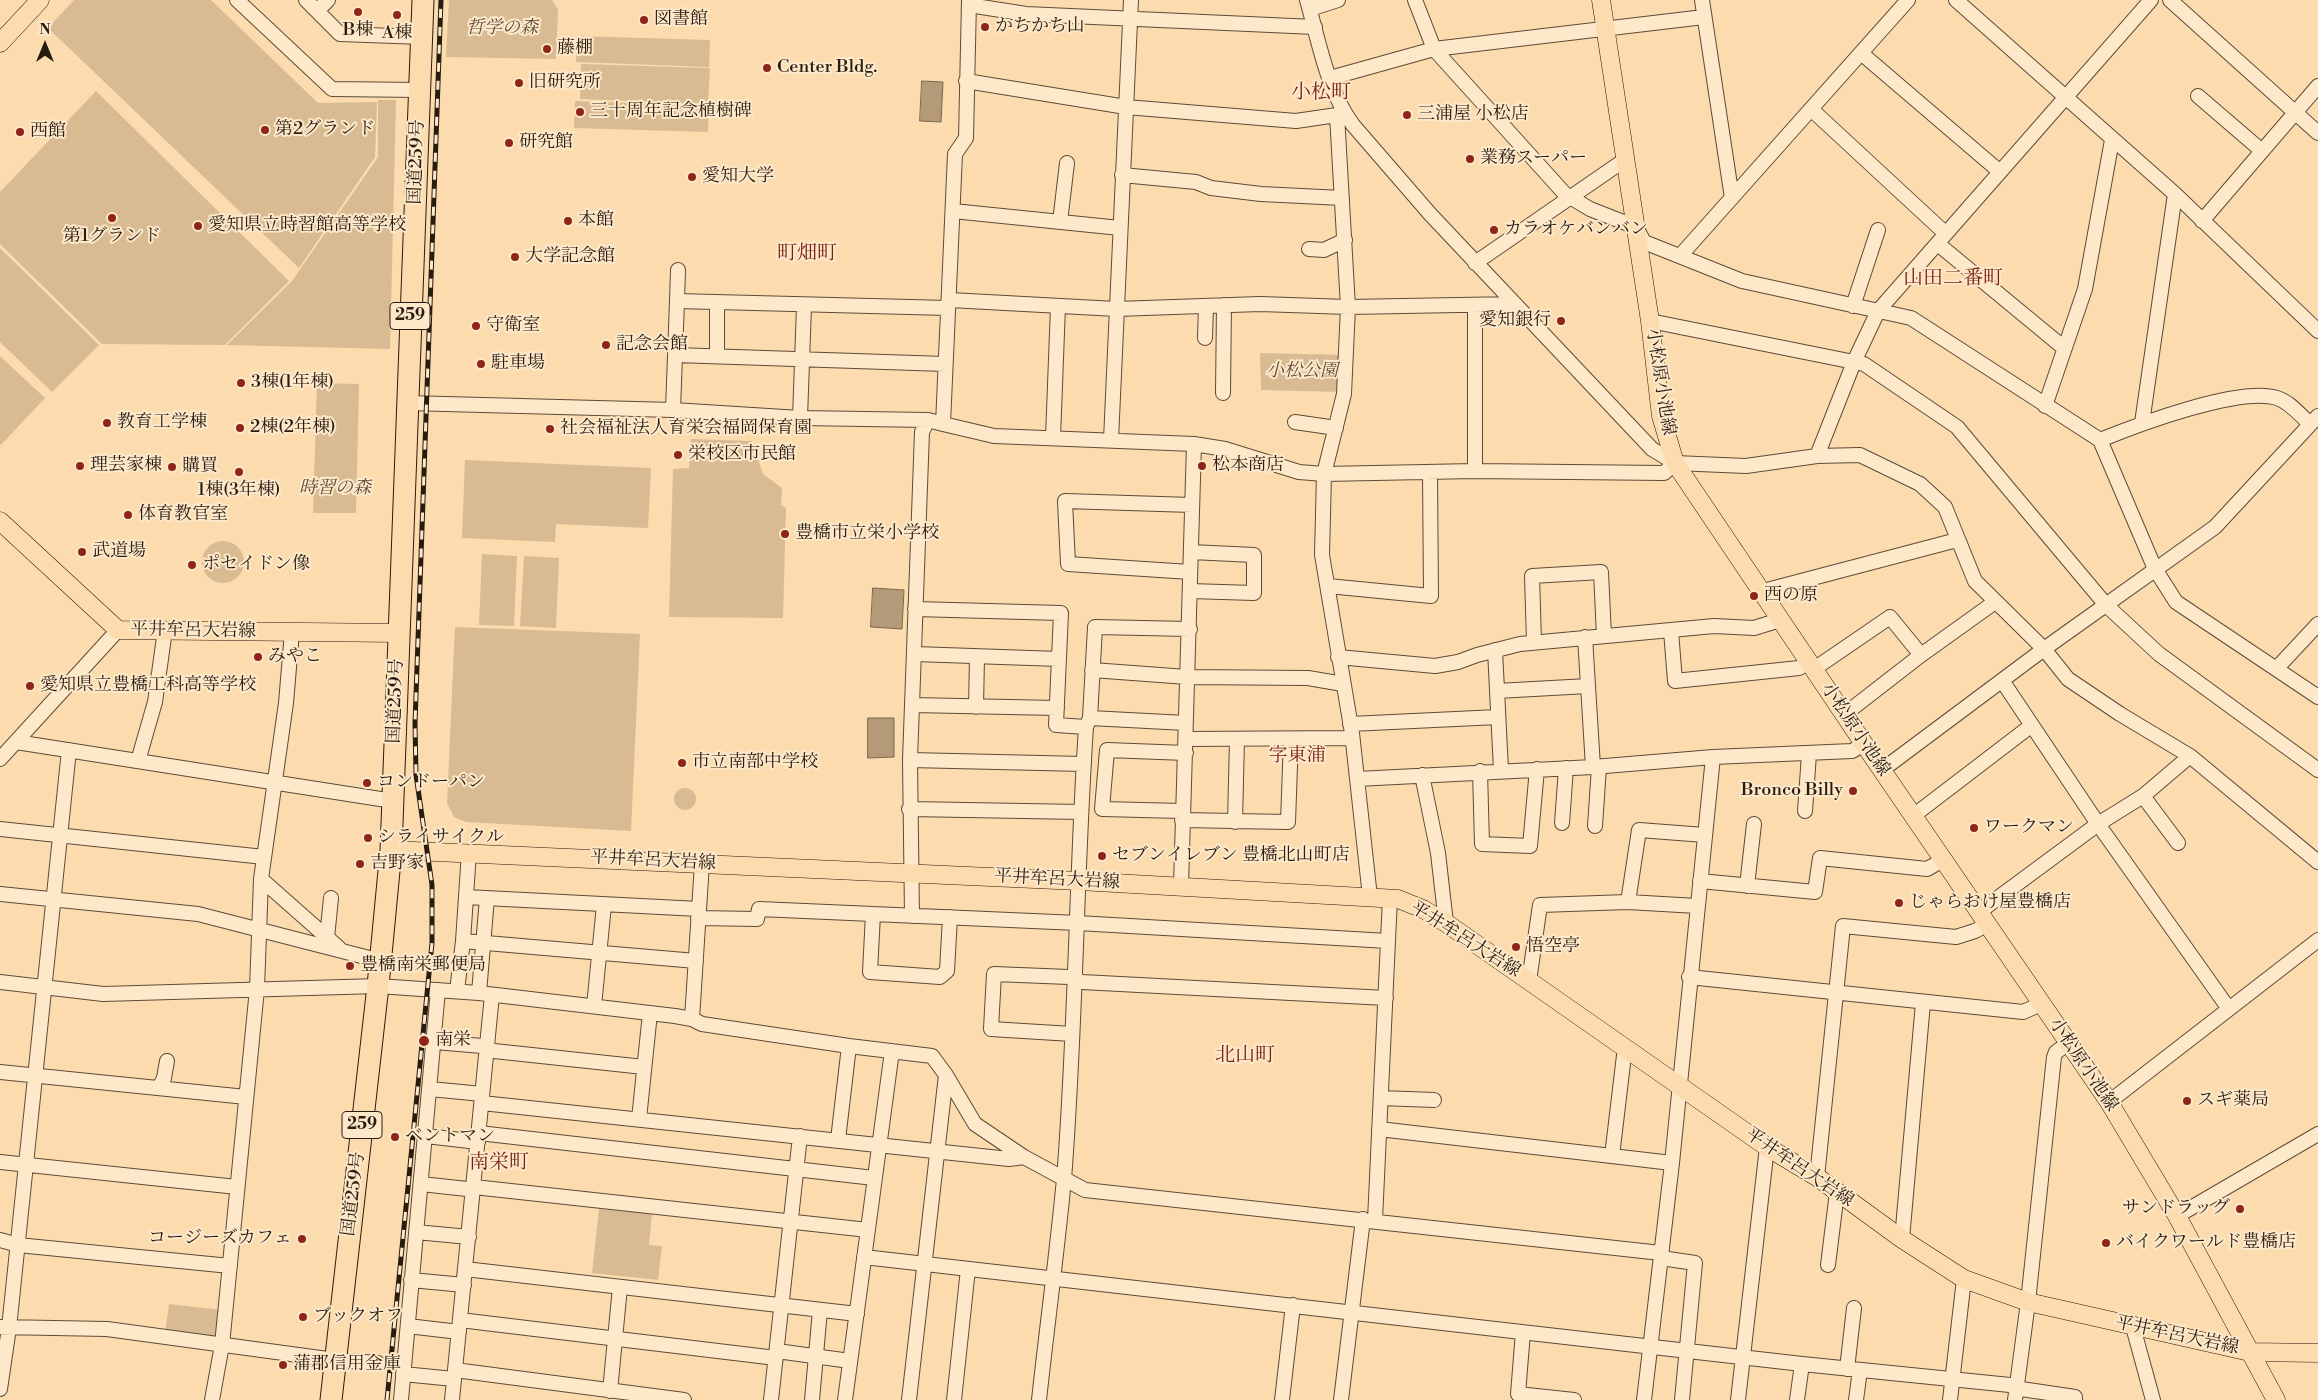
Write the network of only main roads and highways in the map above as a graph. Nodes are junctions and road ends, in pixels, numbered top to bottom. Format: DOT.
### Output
graph roads {
  1 [pos="40,0"];
  2 [pos="423,0"];
  3 [pos="1601,0"];
  4 [pos="0,43"];
  5 [pos="0,522"];
  6 [pos="398,633"];
  7 [pos="391,850"];
  8 [pos="2250,1352"];
  9 [pos="2318,1353"];
  10 [pos="331,1400"];
  11 [pos="2276,1400"];
  1 -- 4 [label="main road"];
  2 -- 6 [label="highway, 国道259号 / 259"];
  3 -- 8 [label="main road, 小松原小池線"];
  5 -- 6 [label="main road, 平井牟呂大岩線"];
  6 -- 7 [label="highway, 国道259号 / 259"];
  7 -- 8 [label="main road, 平井牟呂大岩線"];
  7 -- 10 [label="highway, 国道259号 / 259"];
  8 -- 9 [label="main road, 平井牟呂大岩線"];
  8 -- 11 [label="main road, 小松原小池線"];
}
